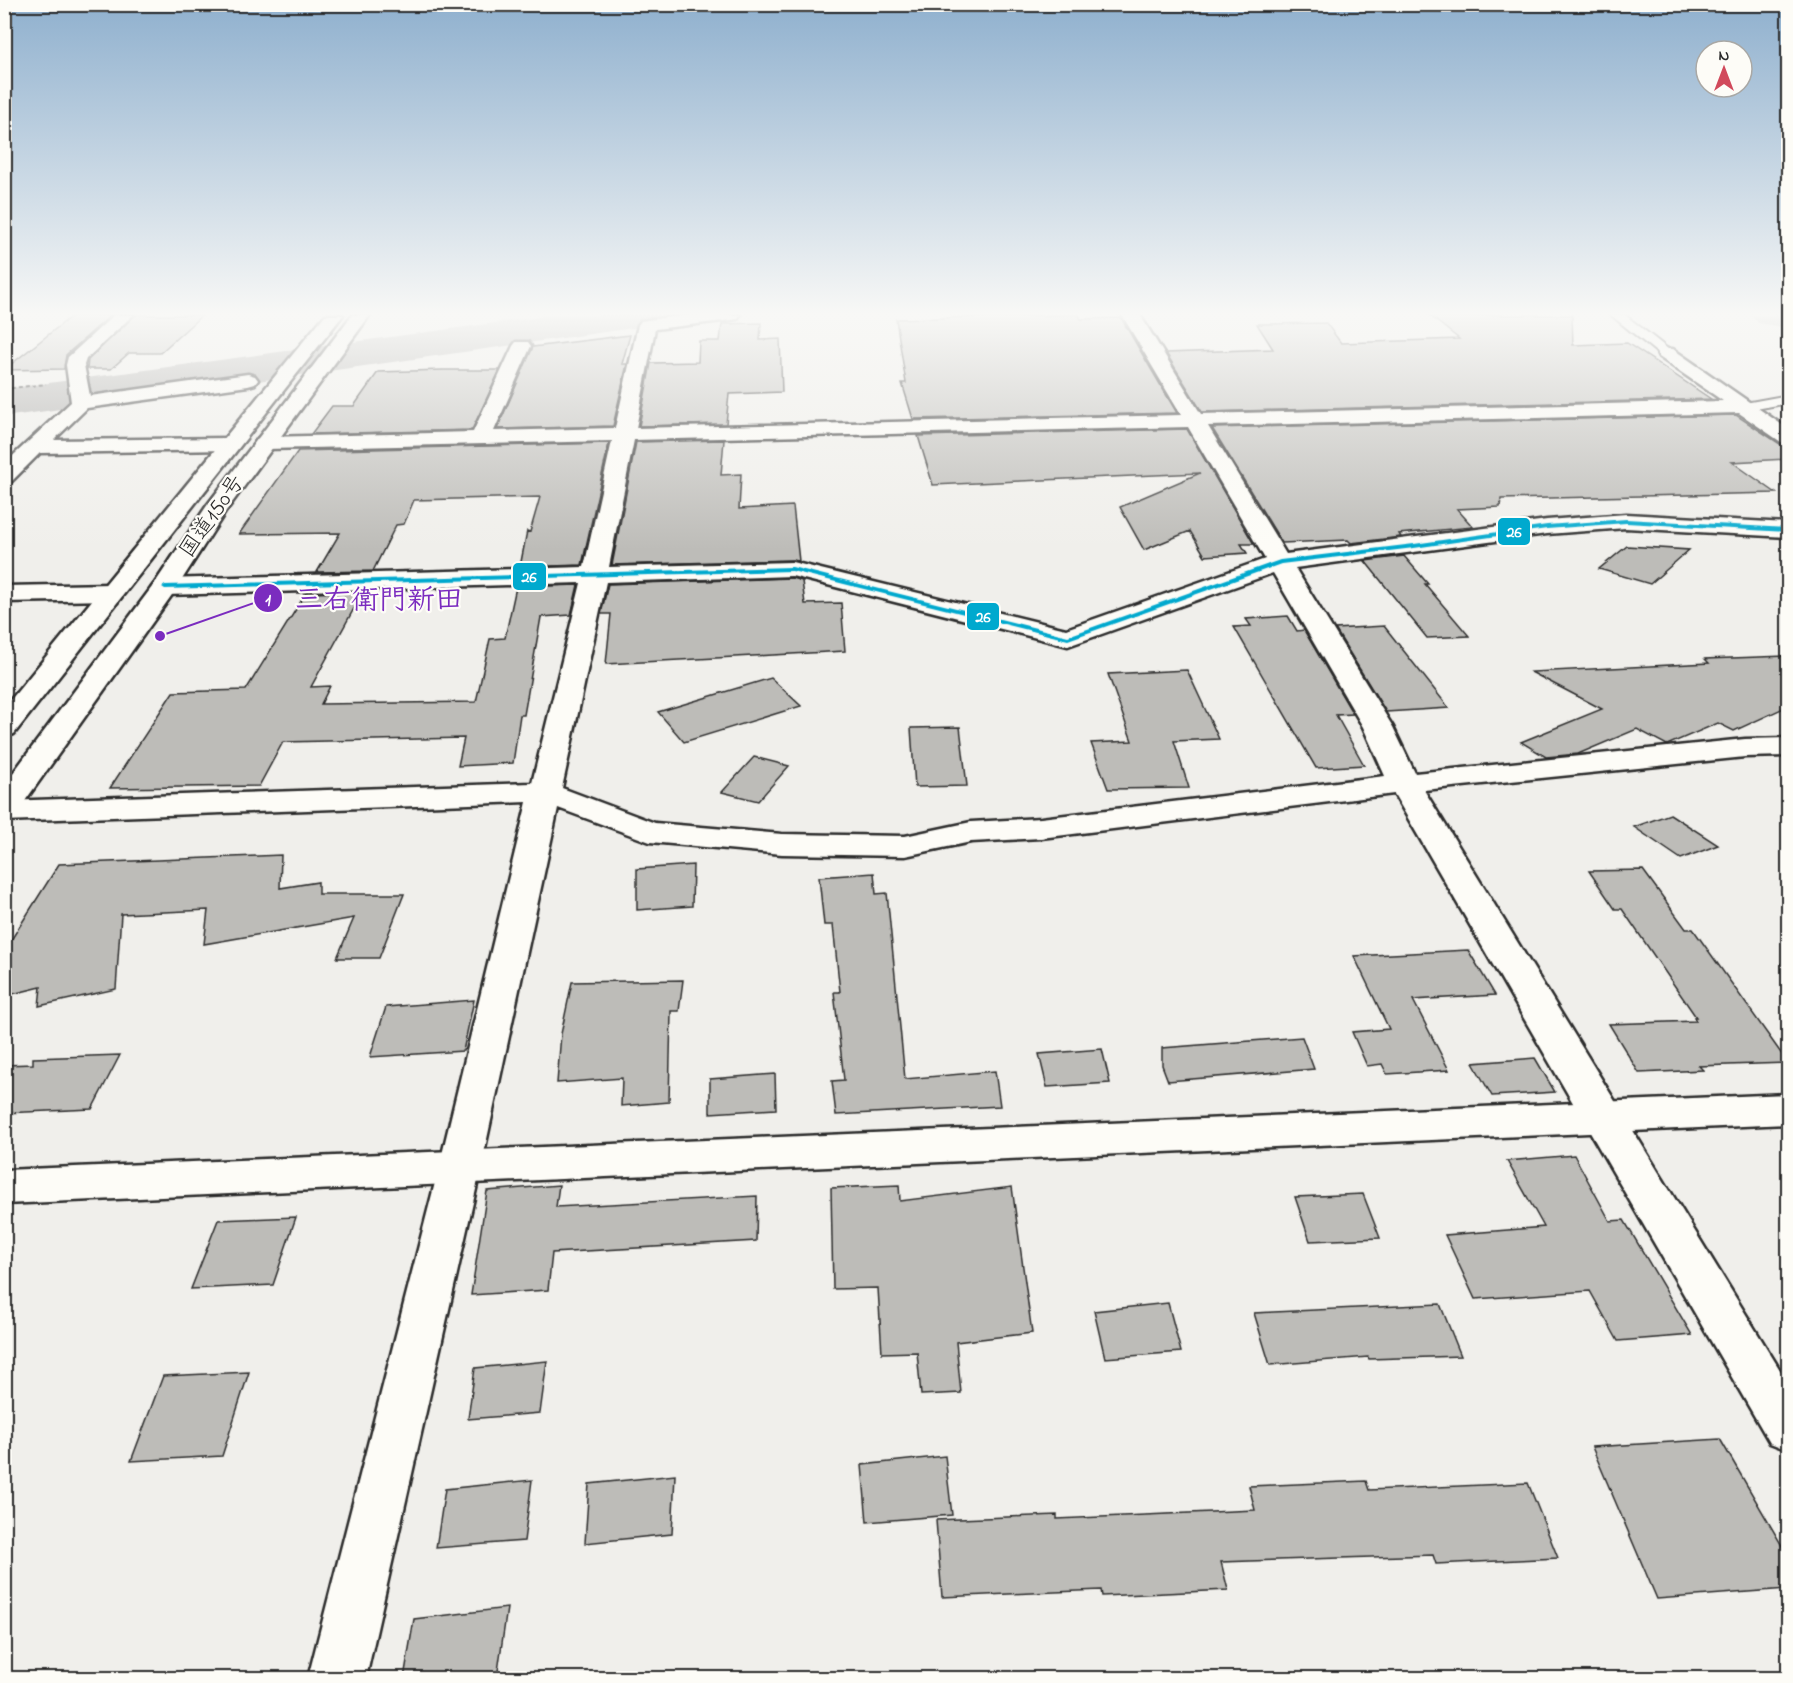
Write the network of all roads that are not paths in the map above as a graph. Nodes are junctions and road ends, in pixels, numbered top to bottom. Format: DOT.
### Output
graph roads {
  1 [pos="79,394"];
  2 [pos="150,394"];
  3 [pos="269,394"];
  4 [pos="293,394"];
  5 [pos="501,394"];
  6 [pos="634,394"];
  7 [pos="1179,394"];
  8 [pos="1725,394"];
  9 [pos="1788,399"];
  10 [pos="81,403"];
  11 [pos="1745,408"];
  12 [pos="1196,421"];
  13 [pos="626,434"];
  14 [pos="481,438"];
  15 [pos="1788,438"];
  16 [pos="266,443"];
  17 [pos="230,444"];
  18 [pos="36,447"];
  19 [pos="4,476"];
  20 [pos="1788,530"];
  21 [pos="1280,562"];
  22 [pos="595,576"];
  23 [pos="165,587"];
  24 [pos="111,592"];
  25 [pos="4,594"];
  26 [pos="4,728"];
  27 [pos="1788,747"];
  28 [pos="1404,783"];
  29 [pos="545,792"];
  30 [pos="4,810"];
  31 [pos="1788,1109"];
  32 [pos="1605,1117"];
  33 [pos="460,1167"];
  34 [pos="4,1187"];
  35 [pos="1788,1427"];
  36 [pos="337,1678"];
  1 -- 10 [label="main road"];
  2 -- 10 [label="main road"];
  3 -- 17 [label="main road, 国道150号"];
  4 -- 16 [label="main road, 国道150号"];
  5 -- 14 [label="main road"];
  6 -- 13 [label="main road"];
  7 -- 12 [label="main road"];
  8 -- 11 [label="main road"];
  9 -- 11 [label="lane"];
  10 -- 18 [label="main road"];
  11 -- 12 [label="main road"];
  11 -- 15 [label="main road"];
  12 -- 13 [label="main road"];
  12 -- 21 [label="main road"];
  13 -- 14 [label="main road"];
  13 -- 22 [label="main road"];
  14 -- 16 [label="main road"];
  16 -- 23 [label="main road, 国道150号"];
  17 -- 18 [label="main road"];
  17 -- 24 [label="main road, 国道150号"];
  18 -- 19 [label="main road"];
  20 -- 21 [label="main road"];
  21 -- 22 [label="main road"];
  21 -- 28 [label="main road"];
  22 -- 23 [label="main road"];
  22 -- 29 [label="main road"];
  23 -- 30 [label="main road, 国道150号"];
  24 -- 25 [label="main road"];
  24 -- 26 [label="main road, 国道150号"];
  27 -- 28 [label="main road"];
  28 -- 29 [label="main road"];
  28 -- 32 [label="main road"];
  29 -- 30 [label="main road"];
  29 -- 33 [label="main road"];
  31 -- 32 [label="main road"];
  32 -- 33 [label="main road"];
  32 -- 35 [label="main road"];
  33 -- 34 [label="main road"];
  33 -- 36 [label="main road"];
}
